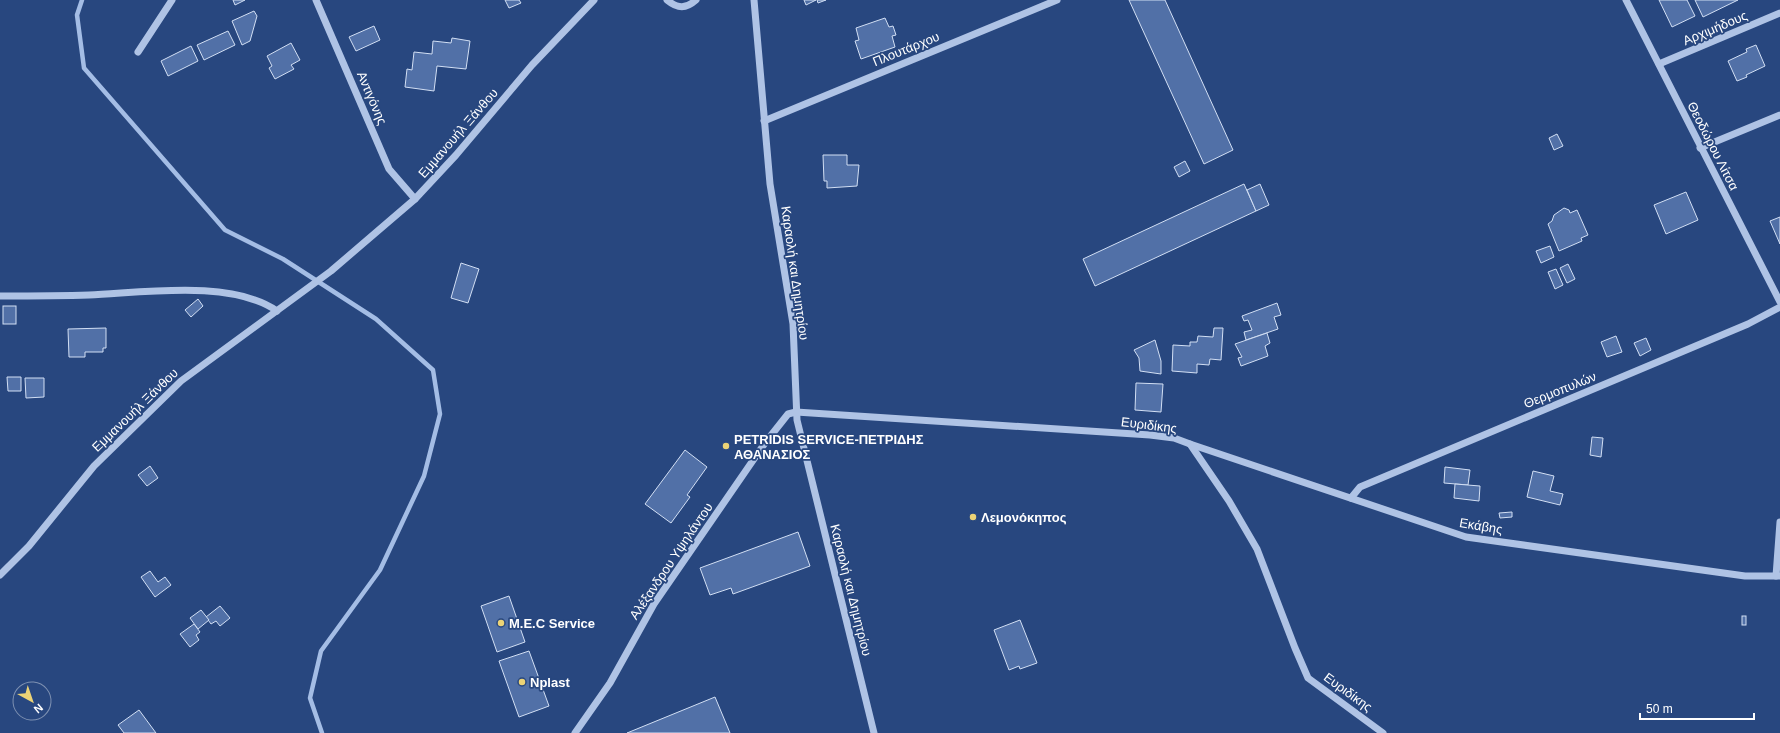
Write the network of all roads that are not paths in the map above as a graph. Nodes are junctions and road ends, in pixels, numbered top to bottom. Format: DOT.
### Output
graph roads {
  1 [pos="172,0"];
  2 [pos="316,0"];
  3 [pos="594,0"];
  4 [pos="668,0"];
  5 [pos="696,0"];
  6 [pos="754,0"];
  7 [pos="1057,0"];
  8 [pos="1626,0"];
  9 [pos="1780,13"];
  10 [pos="138,52"];
  11 [pos="1659,64"];
  12 [pos="1780,116"];
  13 [pos="764,121"];
  14 [pos="1700,148"];
  15 [pos="415,199"];
  16 [pos="0,296"];
  17 [pos="1780,302"];
  18 [pos="1780,306"];
  19 [pos="277,311"];
  20 [pos="796,412"];
  21 [pos="1190,444"];
  22 [pos="1351,498"];
  23 [pos="1780,522"];
  24 [pos="0,575"];
  25 [pos="1778,576"];
  26 [pos="575,733"];
  27 [pos="874,733"];
  28 [pos="1383,733"];
  1 -- 10 [label="street"];
  2 -- 15 [label="street, Αντιγόνης"];
  3 -- 15 [label="street, Εμμανουήλ Ξάνθου"];
  4 -- 5 [label="street"];
  6 -- 13 [label="street, Καραολή και Δημητρίου"];
  7 -- 13 [label="street, Πλουτάρχου"];
  8 -- 11 [label="street, Θεοδώρου Λίτσα"];
  9 -- 11 [label="street, Αρχιμήδους"];
  11 -- 14 [label="street, Θεοδώρου Λίτσα"];
  12 -- 14 [label="street"];
  13 -- 20 [label="street, Καραολή και Δημητρίου"];
  14 -- 17 [label="street, Θεοδώρου Λίτσα"];
  15 -- 19 [label="street, Εμμανουήλ Ξάνθου"];
  16 -- 19 [label="street"];
  18 -- 22 [label="street, Θερμοπυλών"];
  19 -- 24 [label="street, Εμμανουήλ Ξάνθου"];
  20 -- 21 [label="street, Ευριδίκης"];
  20 -- 26 [label="street, Αλέξανδρου Υψηλάντου"];
  20 -- 27 [label="street, Καραολή και Δημητρίου"];
  21 -- 22 [label="street, Εκάβης"];
  21 -- 28 [label="street, Ευριδίκης"];
  22 -- 25 [label="street, Εκάβης"];
  23 -- 25 [label="street"];
}
